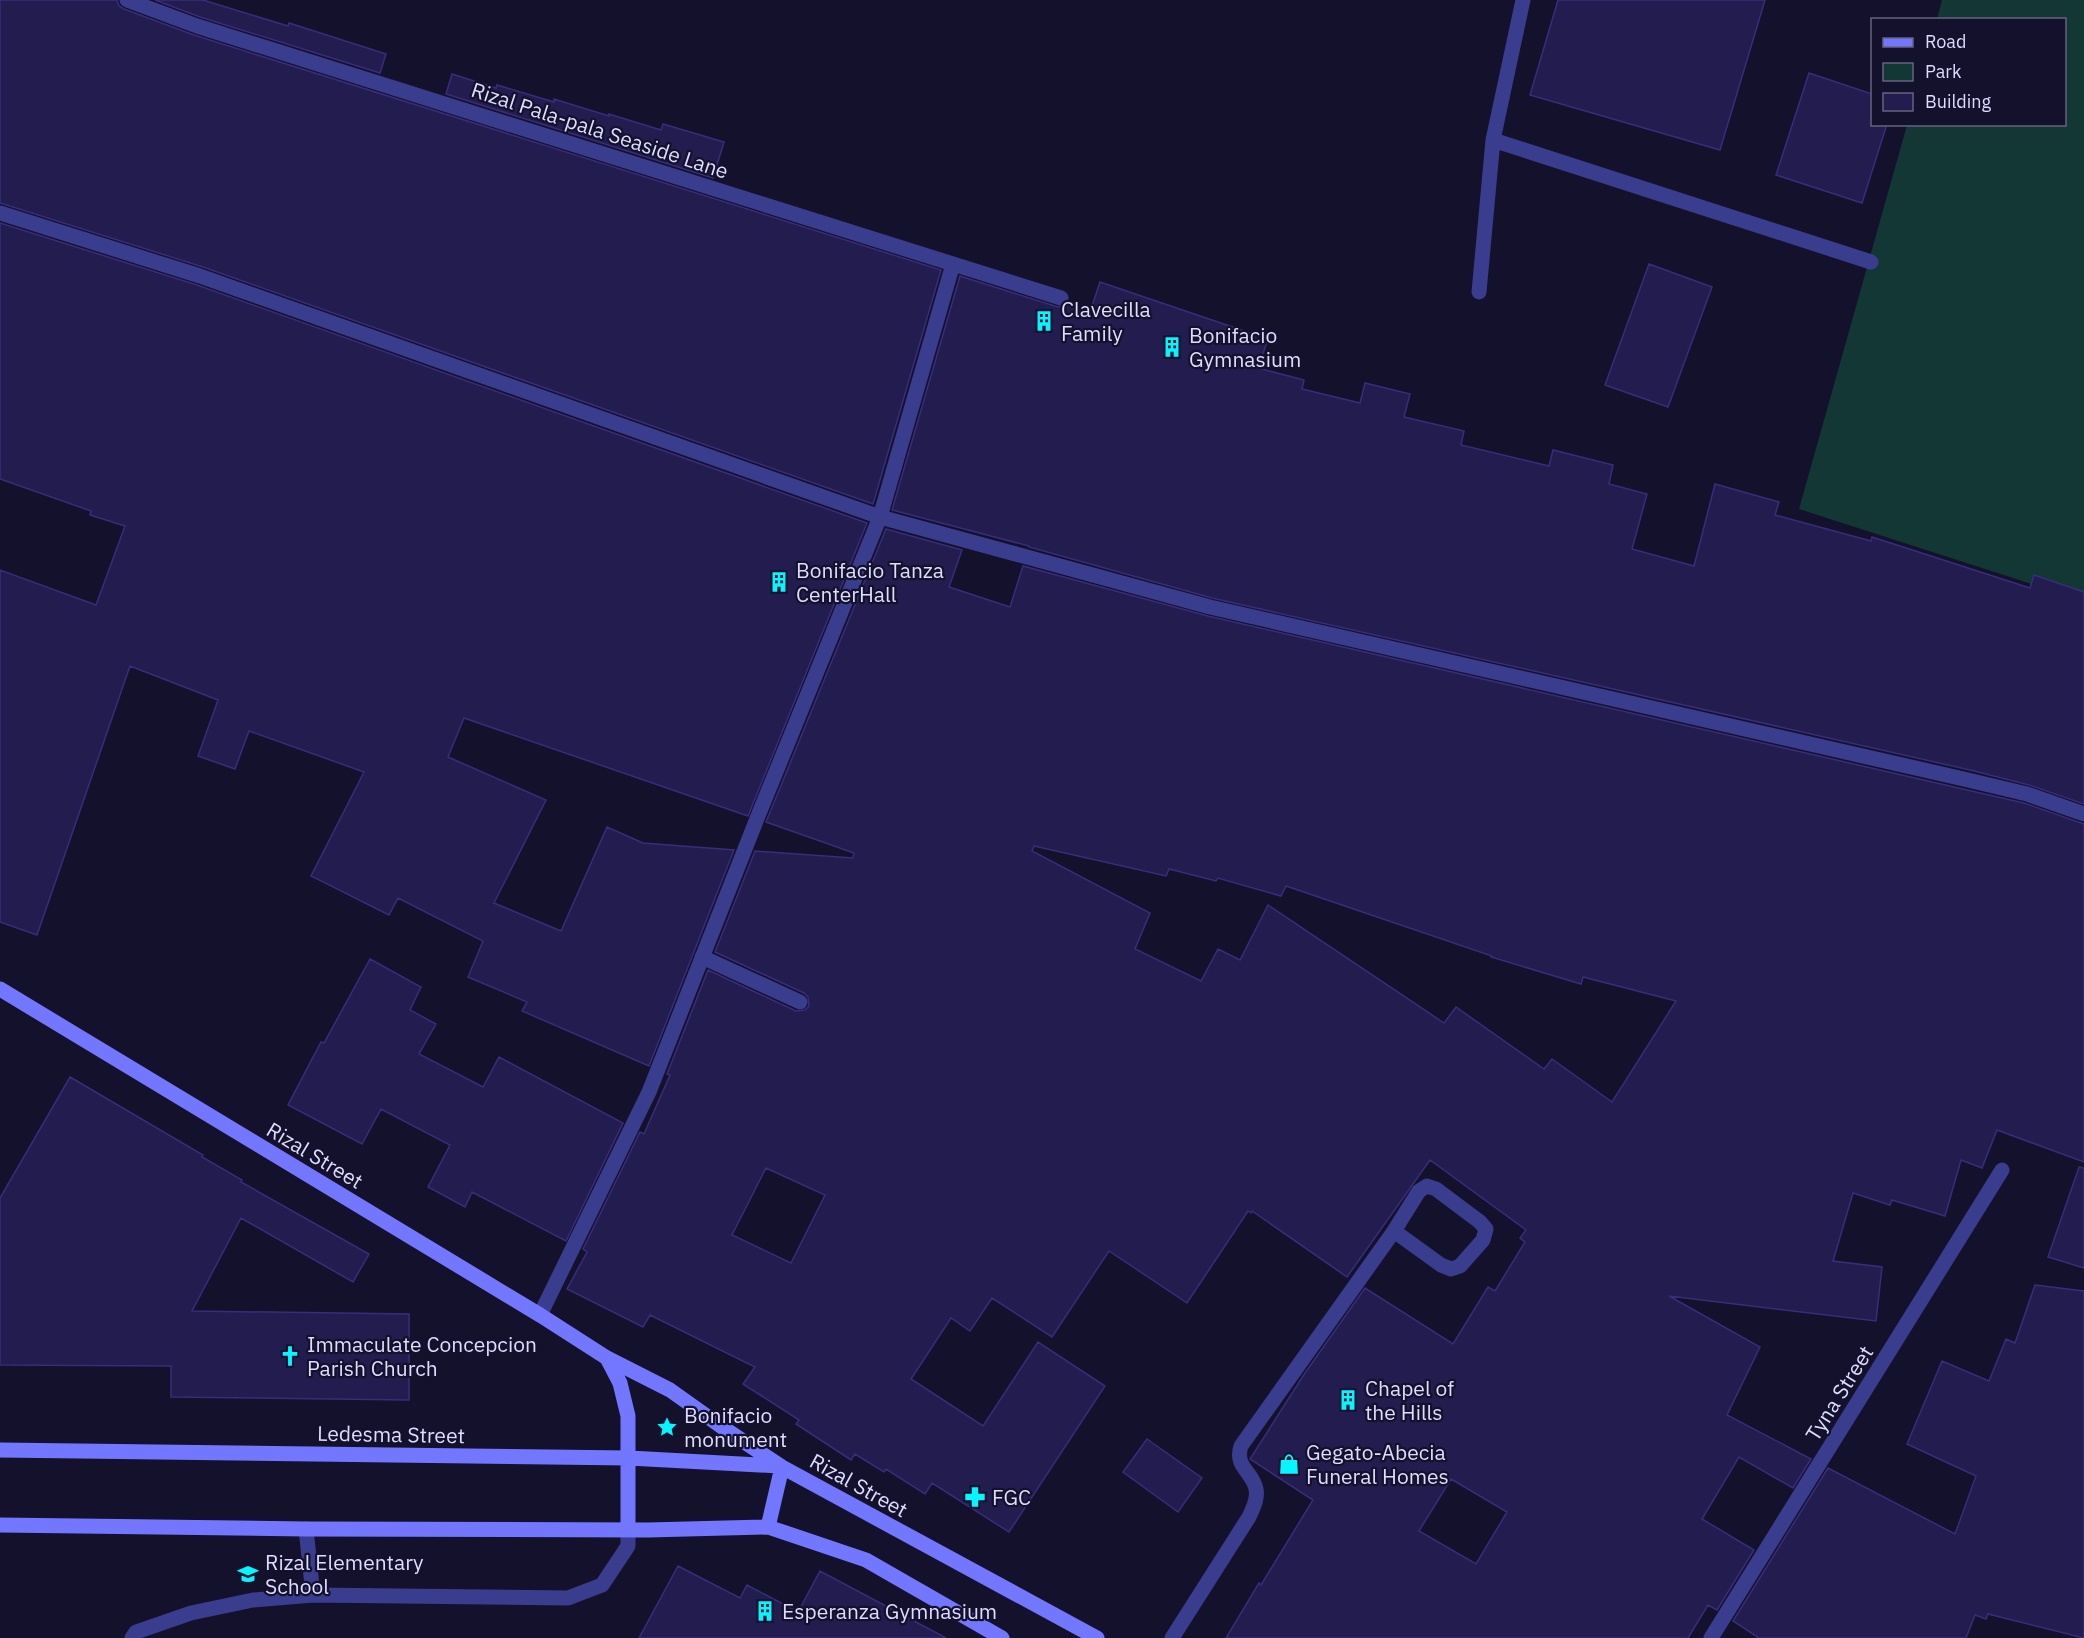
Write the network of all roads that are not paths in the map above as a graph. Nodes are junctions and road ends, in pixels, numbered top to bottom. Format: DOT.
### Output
graph roads {
  1 [pos="127,0"];
  2 [pos="1522,0"];
  3 [pos="1493,140"];
  4 [pos="0,213"];
  5 [pos="1871,262"];
  6 [pos="953,264"];
  7 [pos="1479,292"];
  8 [pos="1061,298"];
  9 [pos="880,517"];
  10 [pos="2084,814"];
  11 [pos="702,957"];
  12 [pos="0,989"];
  13 [pos="800,1002"];
  14 [pos="2002,1170"];
  15 [pos="1394,1231"];
  16 [pos="540,1315"];
  17 [pos="607,1359"];
  18 [pos="0,1450"];
  19 [pos="629,1458"];
  20 [pos="782,1467"];
  21 [pos="0,1525"];
  22 [pos="768,1527"];
  23 [pos="306,1529"];
  24 [pos="628,1530"];
  25 [pos="313,1595"];
  26 [pos="132,1638"];
  27 [pos="1002,1638"];
  28 [pos="1097,1638"];
  29 [pos="1172,1638"];
  30 [pos="1711,1638"];
  1 -- 6 [label="street, Rizal Pala-pala Seaside Lane"];
  2 -- 3 [label="street"];
  3 -- 5 [label="street"];
  3 -- 7 [label="street"];
  4 -- 9 [label="street"];
  6 -- 8 [label="street, Rizal Pala-pala Seaside Lane"];
  6 -- 9 [label="street"];
  9 -- 10 [label="street"];
  9 -- 11 [label="street"];
  11 -- 13 [label="street"];
  11 -- 16 [label="street"];
  12 -- 16 [label="main road, Rizal Street"];
  14 -- 30 [label="street, Tyna Street"];
  15 -- 15 [label="street"];
  15 -- 29 [label="street"];
  16 -- 17 [label="main road, Rizal Street"];
  17 -- 19 [label="main road, Rizal Street"];
  17 -- 20 [label="main road, Rizal Street"];
  18 -- 19 [label="main road, Ledesma Street"];
  19 -- 20 [label="main road, Ledesma Street"];
  19 -- 24 [label="main road, Rizal Street"];
  20 -- 22 [label="main road"];
  20 -- 28 [label="main road, Rizal Street"];
  21 -- 23 [label="main road"];
  22 -- 24 [label="main road"];
  22 -- 27 [label="main road"];
  23 -- 24 [label="main road"];
  23 -- 25 [label="street"];
  24 -- 25 [label="street"];
  25 -- 26 [label="street"];
}
